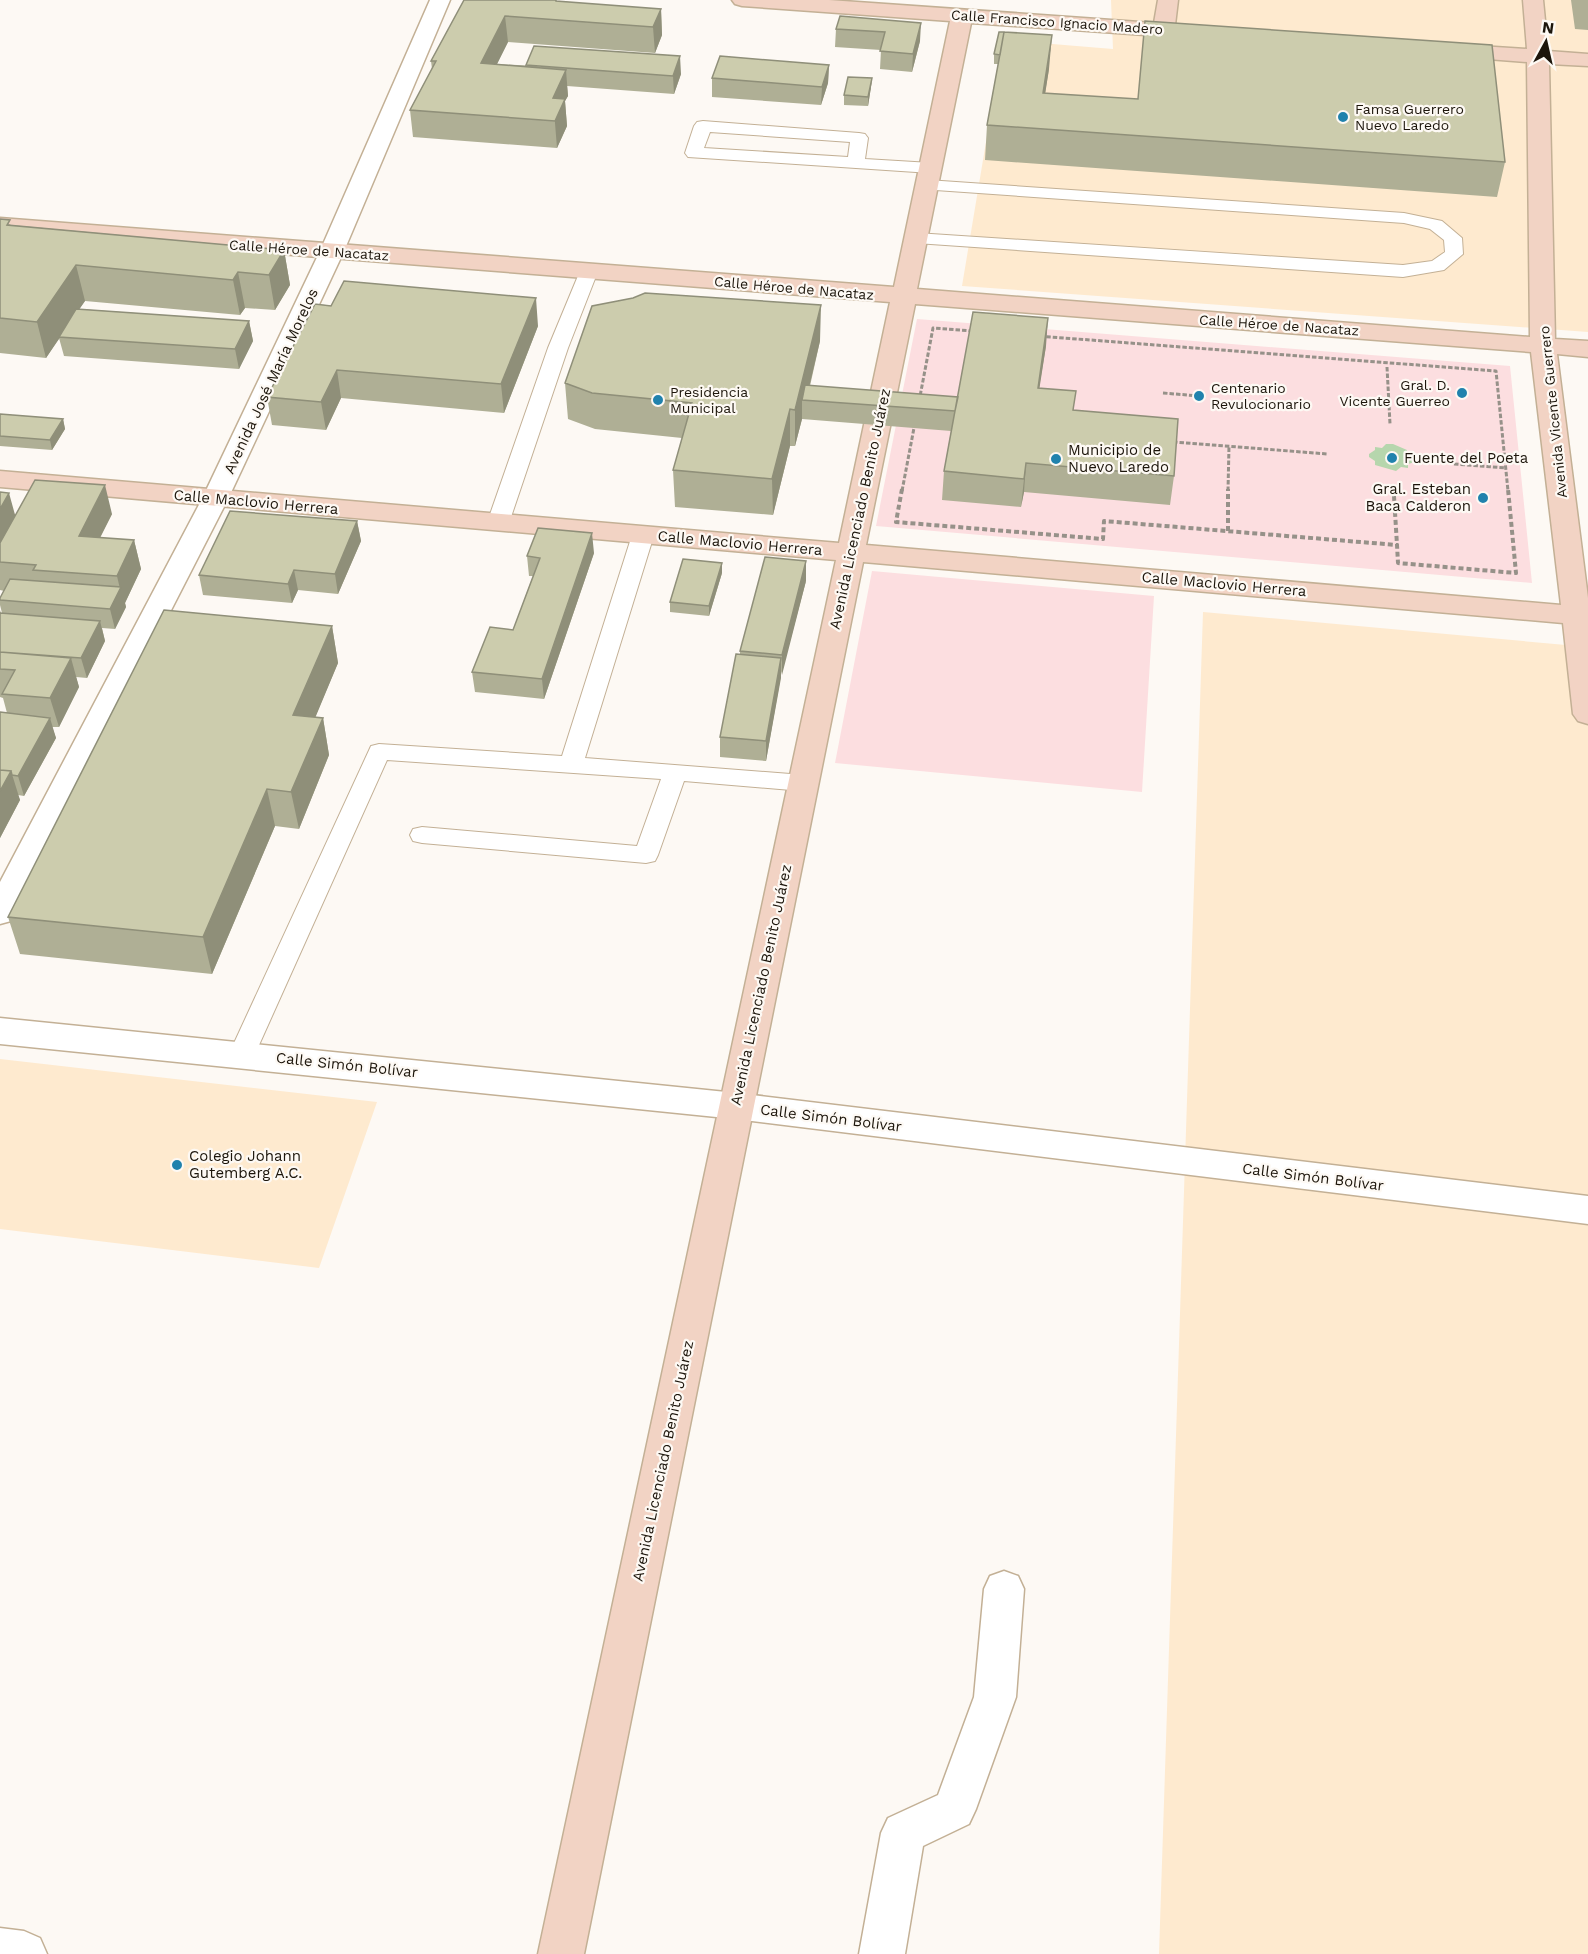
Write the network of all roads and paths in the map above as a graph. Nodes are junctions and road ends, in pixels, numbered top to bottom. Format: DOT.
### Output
graph roads {
  1 [pos="440,0"];
  2 [pos="742,0"];
  3 [pos="1168,0"];
  4 [pos="1533,0"];
  5 [pos="962,15"];
  6 [pos="1164,30"];
  7 [pos="1211,33"];
  8 [pos="1433,49"];
  9 [pos="1538,56"];
  10 [pos="1588,60"];
  11 [pos="856,163"];
  12 [pos="929,176"];
  13 [pos="0,225"];
  14 [pos="916,238"];
  15 [pos="332,251"];
  16 [pos="589,272"];
  17 [pos="904,296"];
  18 [pos="1543,345"];
  19 [pos="1588,349"];
  20 [pos="1387,363"];
  21 [pos="1163,393"];
  22 [pos="1199,396"];
  23 [pos="1390,424"];
  24 [pos="1163,441"];
  25 [pos="1229,446"];
  26 [pos="1328,454"];
  27 [pos="1454,464"];
  28 [pos="1506,468"];
  29 [pos="0,480"];
  30 [pos="1394,496"];
  31 [pos="214,499"];
  32 [pos="498,523"];
  33 [pos="1228,531"];
  34 [pos="643,535"];
  35 [pos="1397,545"];
  36 [pos="851,552"];
  37 [pos="1582,615"];
  38 [pos="1588,714"];
  39 [pos="571,765"];
  40 [pos="675,772"];
  41 [pos="803,783"];
  42 [pos="422,835"];
  43 [pos="0,913"];
  44 [pos="0,1031"];
  45 [pos="242,1054"];
  46 [pos="736,1106"];
  47 [pos="1588,1210"];
  48 [pos="1004,1589"];
  49 [pos="0,1951"];
  50 [pos="24,1954"];
  51 [pos="561,1954"];
  52 [pos="882,1954"];
  1 -- 15 [label="street, Avenida José María Morelos"];
  2 -- 5 [label="main road, Calle Francisco Ignacio Madero"];
  3 -- 6 [label="main road"];
  4 -- 9 [label="main road, Avenida Vicente Guerrero"];
  5 -- 6 [label="main road, Calle Francisco Ignacio Madero"];
  5 -- 12 [label="main road, Avenida Licenciado Benito Juárez"];
  6 -- 7 [label="main road, Calle Francisco Ignacio Madero"];
  8 -- 9 [label="main road"];
  9 -- 10 [label="main road"];
  9 -- 18 [label="main road, Avenida Vicente Guerrero"];
  11 -- 11 [label="lane"];
  11 -- 12 [label="lane"];
  12 -- 14 [label="main road, Avenida Licenciado Benito Juárez"];
  12 -- 14 [label="lane"];
  13 -- 15 [label="main road, Calle Héroe de Nacataz"];
  14 -- 17 [label="main road, Avenida Licenciado Benito Juárez"];
  15 -- 16 [label="main road, Calle Héroe de Nacataz"];
  15 -- 31 [label="street, Avenida José María Morelos"];
  16 -- 17 [label="main road, Calle Héroe de Nacataz"];
  16 -- 32 [label="lane"];
  17 -- 18 [label="main road, Calle Héroe de Nacataz"];
  17 -- 36 [label="main road, Avenida Licenciado Benito Juárez"];
  18 -- 19 [label="main road, Calle Héroe de Nacataz"];
  18 -- 37 [label="main road, Avenida Vicente Guerrero"];
  20 -- 23 [label="path"];
  20 -- 28 [label="path"];
  20 -- 33 [label="path"];
  21 -- 22 [label="path"];
  24 -- 25 [label="path"];
  25 -- 26 [label="path"];
  25 -- 33 [label="path"];
  27 -- 28 [label="path"];
  28 -- 35 [label="path"];
  29 -- 31 [label="main road, Calle Maclovio Herrera"];
  30 -- 35 [label="path"];
  31 -- 32 [label="main road, Calle Maclovio Herrera"];
  31 -- 43 [label="street, Avenida José María Morelos"];
  32 -- 34 [label="main road, Calle Maclovio Herrera"];
  33 -- 35 [label="path"];
  34 -- 36 [label="main road, Calle Maclovio Herrera"];
  34 -- 39 [label="lane"];
  36 -- 37 [label="main road, Calle Maclovio Herrera"];
  36 -- 41 [label="main road, Avenida Licenciado Benito Juárez"];
  37 -- 38 [label="main road, Avenida Vicente Guerrero"];
  39 -- 40 [label="lane"];
  39 -- 45 [label="lane"];
  40 -- 41 [label="lane"];
  40 -- 42 [label="lane"];
  41 -- 46 [label="main road, Avenida Licenciado Benito Juárez"];
  44 -- 45 [label="street, Calle Simón Bolívar"];
  45 -- 46 [label="street, Calle Simón Bolívar"];
  46 -- 47 [label="street, Calle Simón Bolívar"];
  46 -- 51 [label="main road, Avenida Licenciado Benito Juárez"];
  48 -- 52 [label="street"];
  49 -- 50 [label="street"];
}
